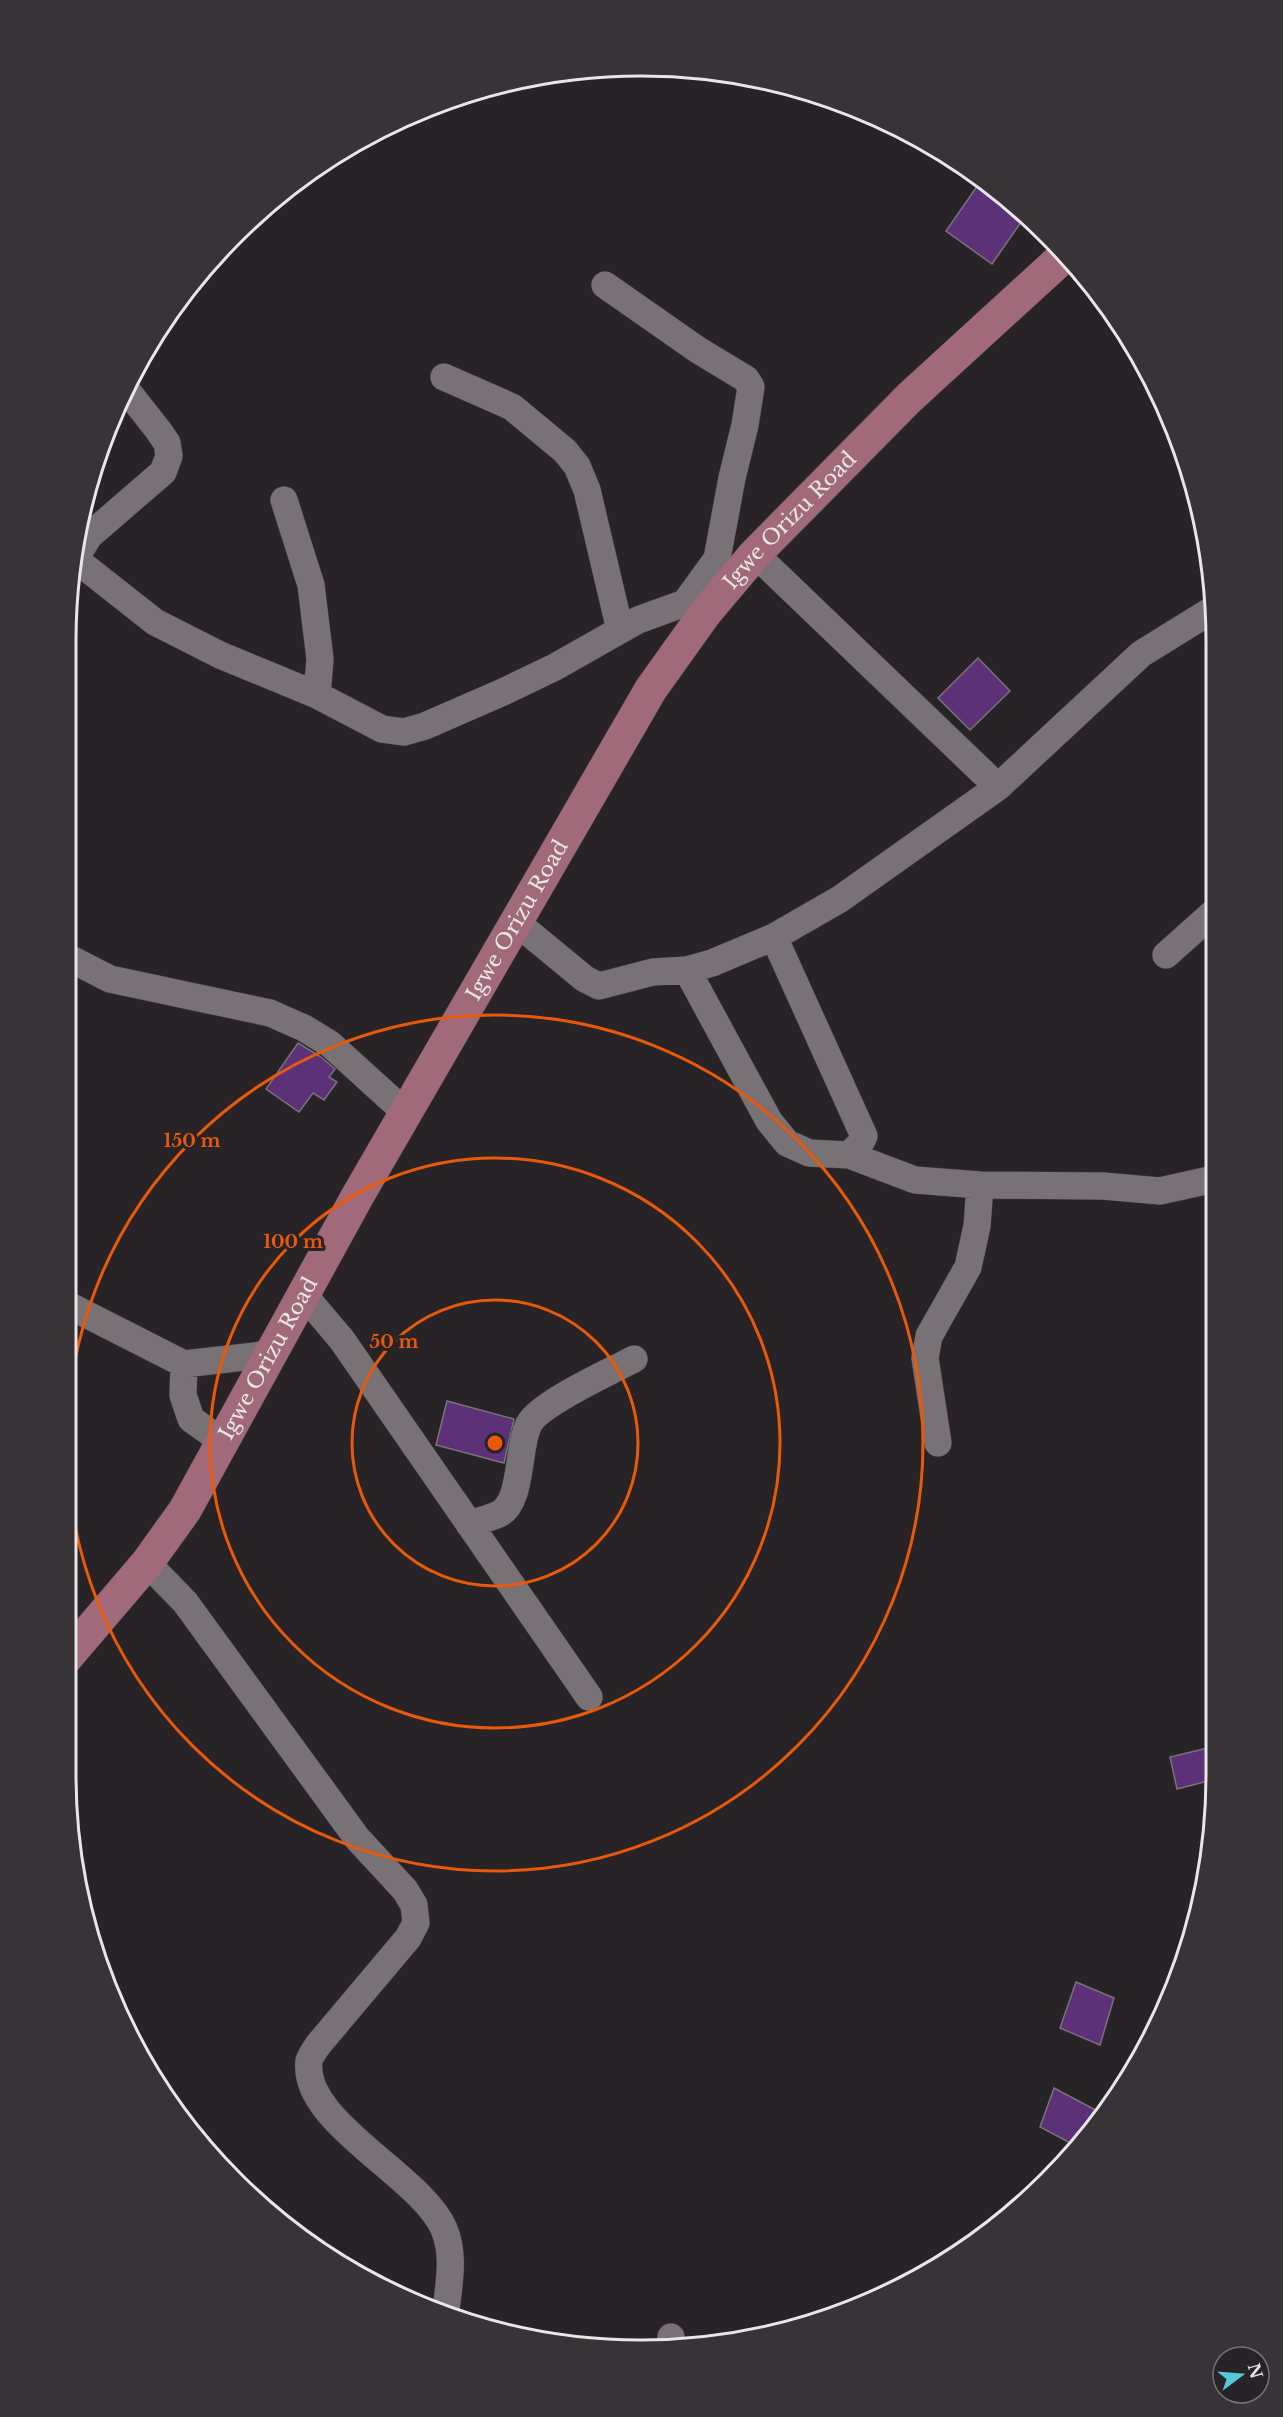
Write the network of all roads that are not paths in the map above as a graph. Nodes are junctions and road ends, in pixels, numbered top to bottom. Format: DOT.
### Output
graph roads {
  1 [pos="1059,261"];
  2 [pos="605,285"];
  3 [pos="444,377"];
  4 [pos="132,398"];
  5 [pos="284,500"];
  6 [pos="85,542"];
  7 [pos="755,554"];
  8 [pos="82,564"];
  9 [pos="725,569"];
  10 [pos="696,607"];
  11 [pos="1205,614"];
  12 [pos="620,630"];
  13 [pos="317,695"];
  14 [pos="998,787"];
  15 [pos="1206,920"];
  16 [pos="517,923"];
  17 [pos="774,937"];
  18 [pos="1166,955"];
  19 [pos="76,961"];
  20 [pos="687,970"];
  21 [pos="406,1113"];
  22 [pos="849,1155"];
  23 [pos="1206,1181"];
  24 [pos="980,1185"];
  25 [pos="304,1295"];
  26 [pos="76,1310"];
  27 [pos="271,1354"];
  28 [pos="634,1359"];
  29 [pos="184,1364"];
  30 [pos="223,1443"];
  31 [pos="938,1443"];
  32 [pos="469,1524"];
  33 [pos="147,1563"];
  34 [pos="76,1646"];
  35 [pos="589,1697"];
  36 [pos="447,2306"];
  1 -- 7 [label="main road, Igwe Orizu Road"];
  2 -- 9 [label="street"];
  3 -- 12 [label="street"];
  4 -- 6 [label="street"];
  5 -- 13 [label="street"];
  7 -- 9 [label="main road, Igwe Orizu Road"];
  7 -- 14 [label="street"];
  8 -- 13 [label="street"];
  9 -- 10 [label="main road, Igwe Orizu Road"];
  10 -- 12 [label="street"];
  10 -- 16 [label="main road, Igwe Orizu Road"];
  11 -- 14 [label="street"];
  12 -- 13 [label="street"];
  14 -- 17 [label="street"];
  15 -- 18 [label="street"];
  16 -- 20 [label="street"];
  16 -- 21 [label="main road, Igwe Orizu Road"];
  17 -- 20 [label="street"];
  17 -- 22 [label="street"];
  19 -- 21 [label="street"];
  20 -- 22 [label="street"];
  21 -- 25 [label="main road, Igwe Orizu Road"];
  22 -- 24 [label="street"];
  23 -- 24 [label="street"];
  24 -- 31 [label="street"];
  25 -- 27 [label="main road, Igwe Orizu Road"];
  25 -- 32 [label="street"];
  26 -- 29 [label="street"];
  27 -- 29 [label="street"];
  27 -- 30 [label="main road, Igwe Orizu Road"];
  28 -- 32 [label="street"];
  29 -- 30 [label="street"];
  30 -- 33 [label="main road, Igwe Orizu Road"];
  32 -- 35 [label="street"];
  33 -- 34 [label="main road, Igwe Orizu Road"];
  33 -- 36 [label="street"];
}
